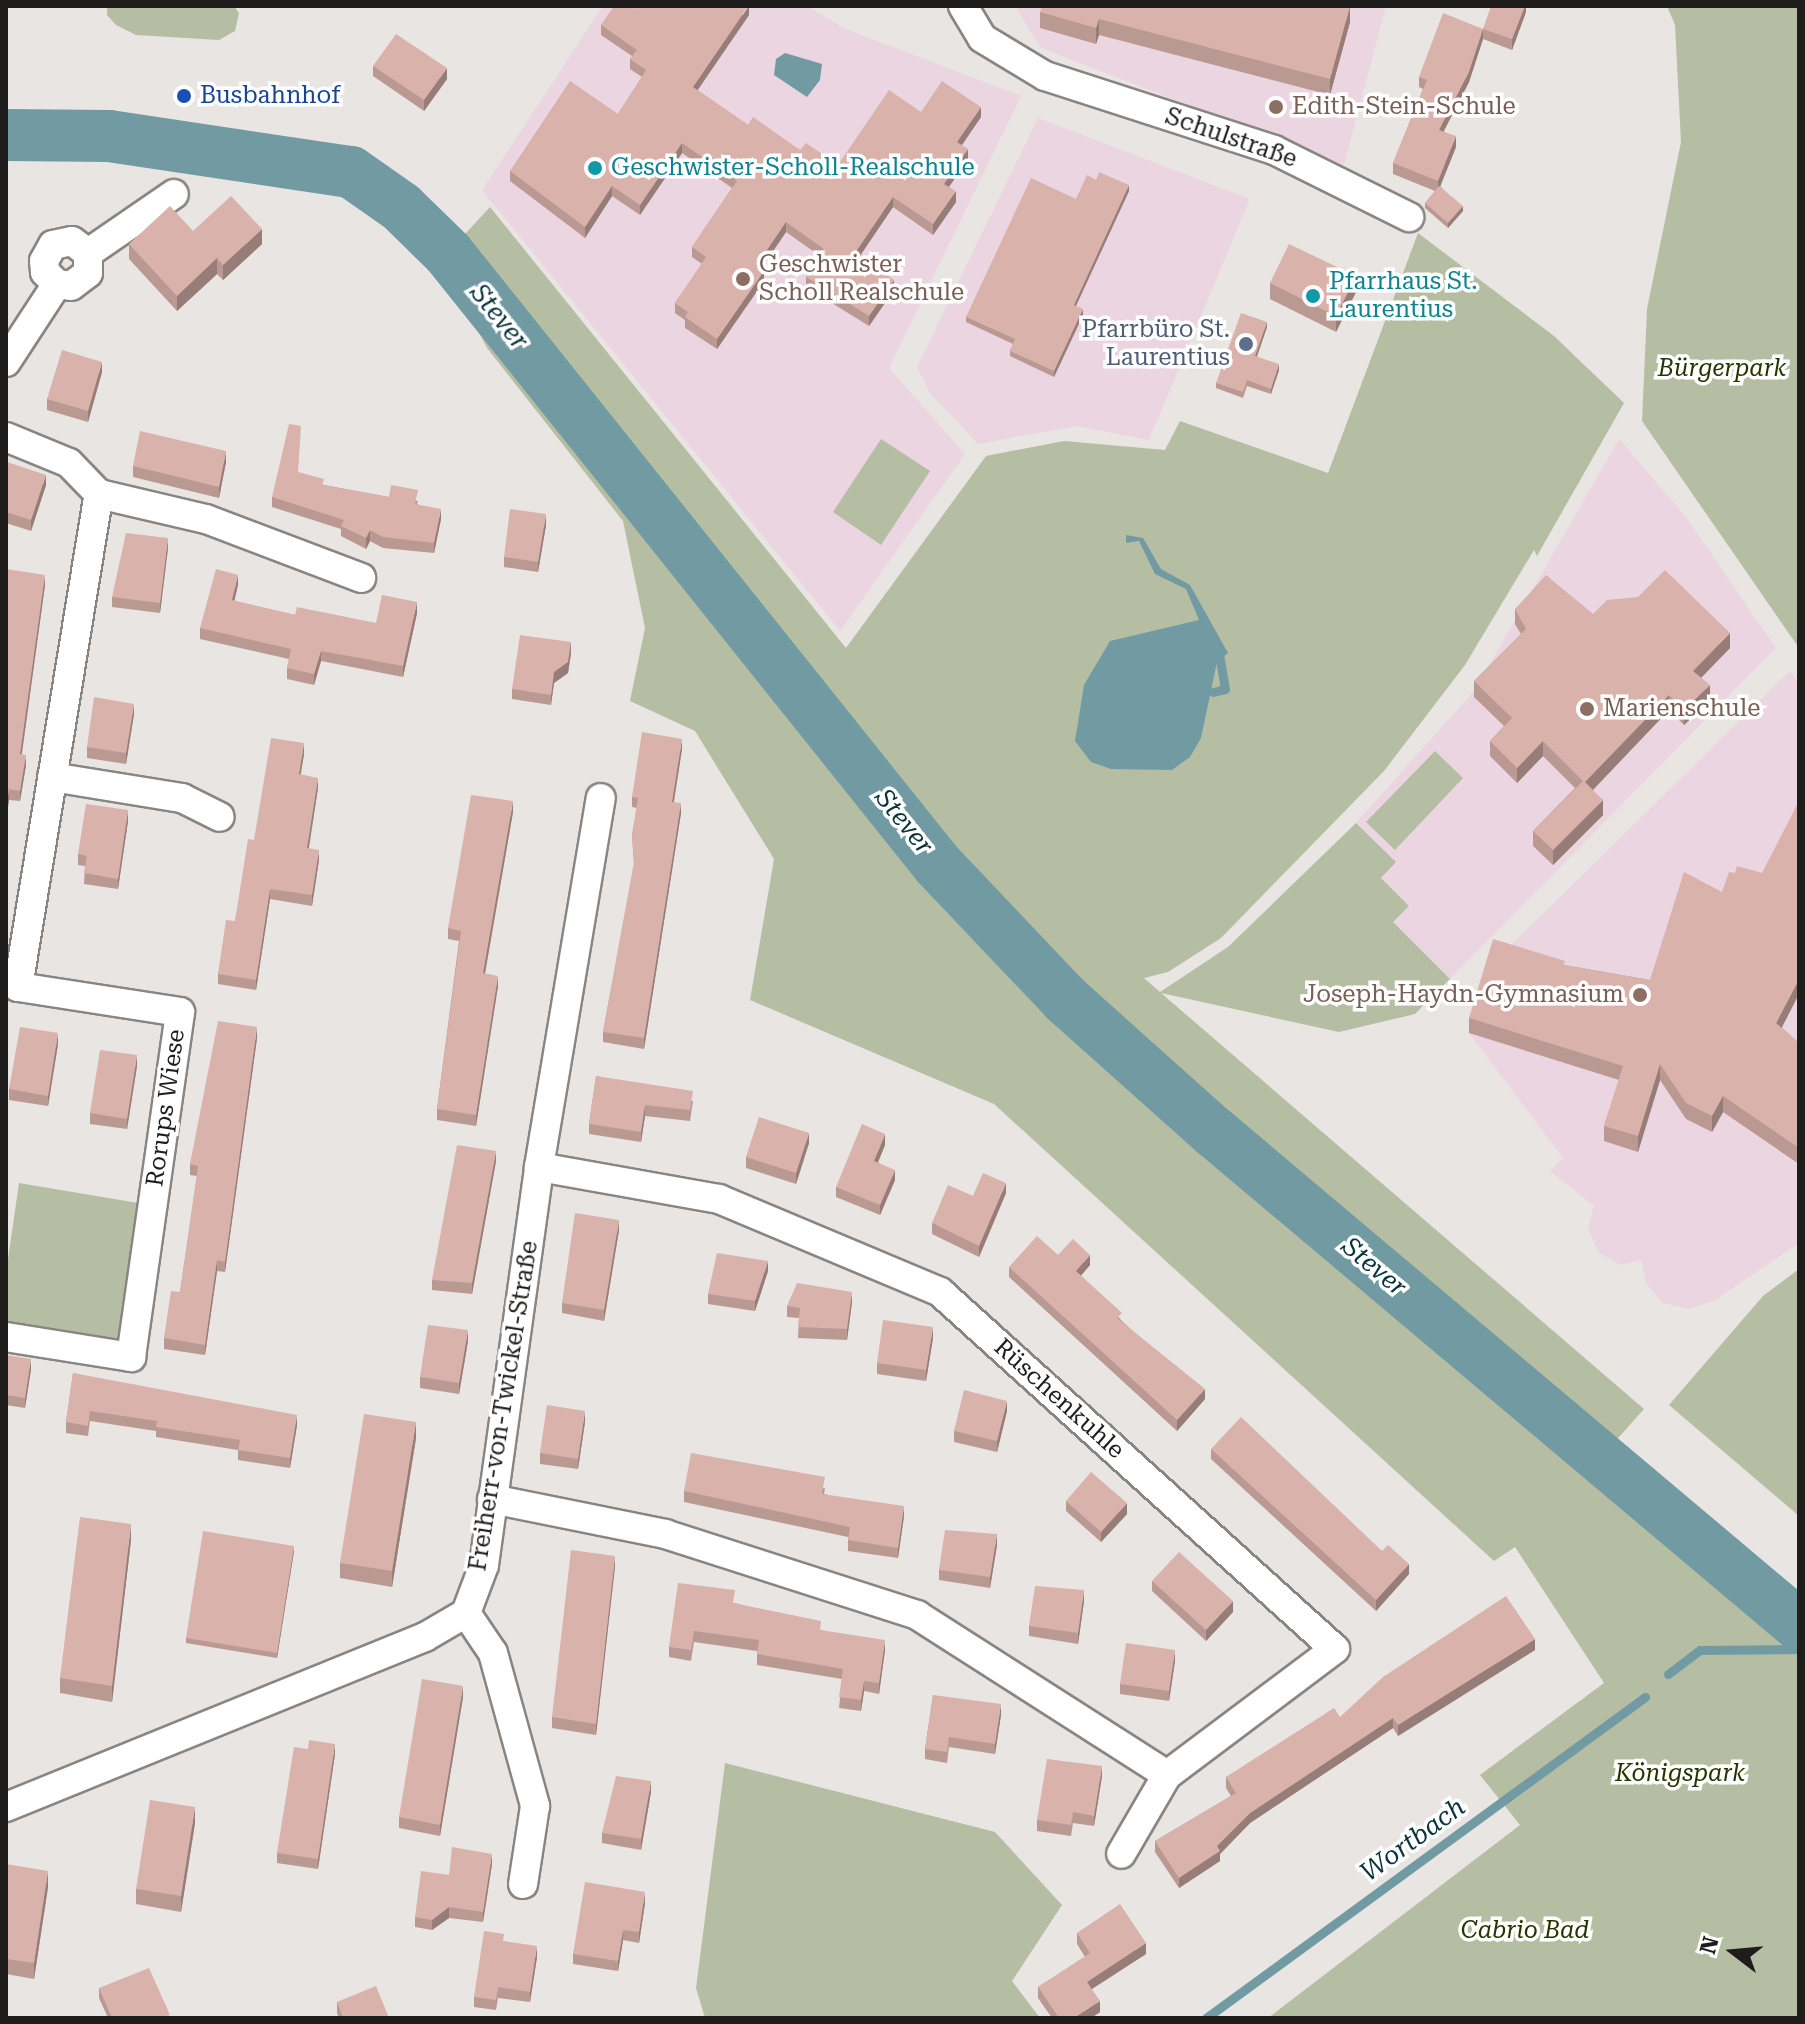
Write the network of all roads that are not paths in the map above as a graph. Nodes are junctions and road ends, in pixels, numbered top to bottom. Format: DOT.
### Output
graph roads {
  1 [pos="963,6"];
  2 [pos="174,194"];
  3 [pos="1409,217"];
  4 [pos="6,362"];
  5 [pos="6,437"];
  6 [pos="99,494"];
  7 [pos="361,578"];
  8 [pos="52,777"];
  9 [pos="601,798"];
  10 [pos="220,817"];
  11 [pos="539,1167"];
  12 [pos="6,1337"];
  13 [pos="492,1499"];
  14 [pos="466,1613"];
  15 [pos="1167,1775"];
  16 [pos="6,1807"];
  17 [pos="1121,1854"];
  18 [pos="523,1884"];
  1 -- 3 [label="street, Schulstraße"];
  2 -- 4 [label="street"];
  5 -- 6 [label="street"];
  6 -- 7 [label="street"];
  6 -- 8 [label="street, Rorups Wiese"];
  8 -- 10 [label="street"];
  8 -- 12 [label="street, Rorups Wiese"];
  9 -- 11 [label="street, Freiherr-von-Twickel-Straße"];
  11 -- 13 [label="street, Freiherr-von-Twickel-Straße"];
  11 -- 15 [label="street, Rüschenkuhle"];
  13 -- 14 [label="street, Freiherr-von-Twickel-Straße"];
  13 -- 15 [label="street"];
  14 -- 16 [label="street"];
  14 -- 18 [label="street"];
  15 -- 17 [label="street, Rüschenkuhle"];
}
